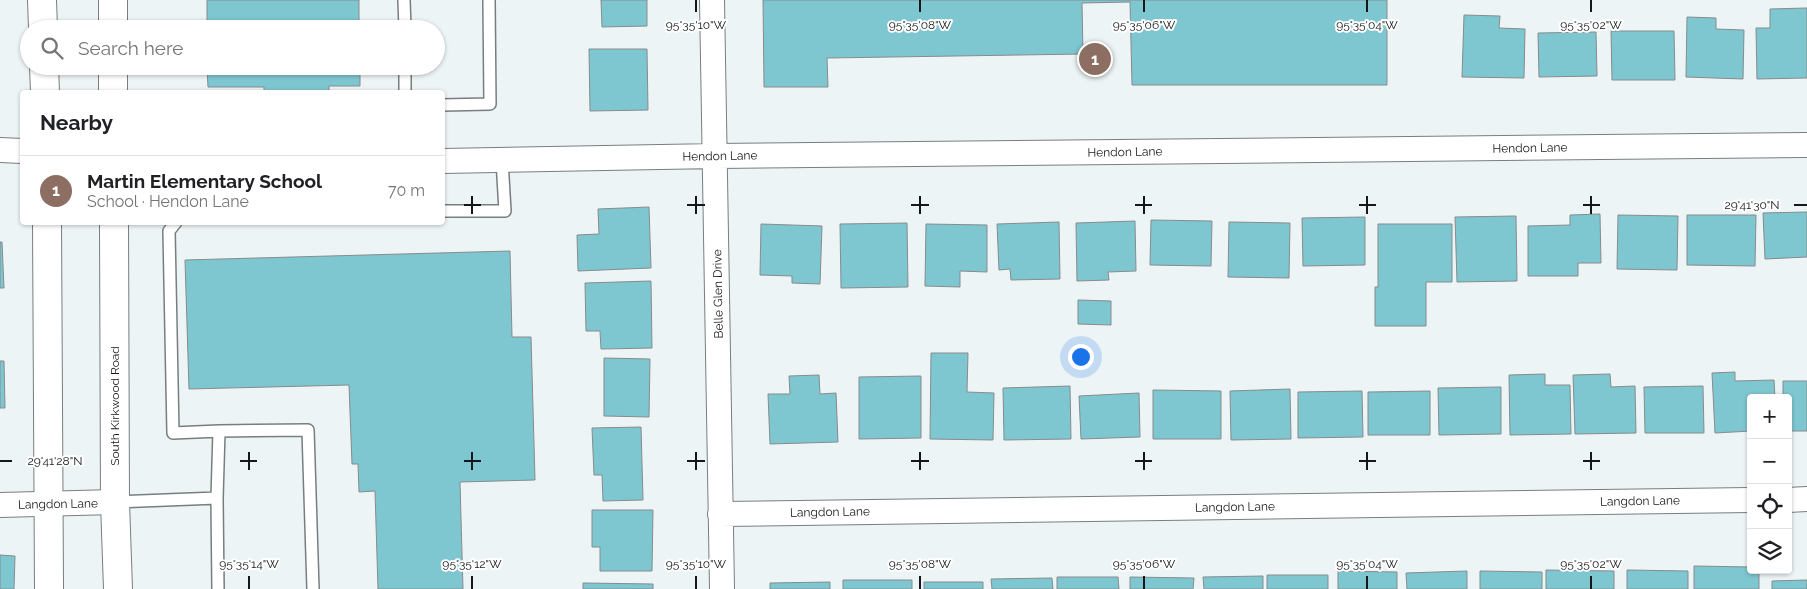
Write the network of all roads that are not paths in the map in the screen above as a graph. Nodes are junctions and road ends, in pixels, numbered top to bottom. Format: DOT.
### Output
graph roads {
  1 [pos="42,0"];
  2 [pos="113,0"];
  3 [pos="404,0"];
  4 [pos="489,0"];
  5 [pos="712,0"];
  6 [pos="43,20"];
  7 [pos="113,20"];
  8 [pos="404,20"];
  9 [pos="44,75"];
  10 [pos="113,75"];
  11 [pos="405,75"];
  12 [pos="45,90"];
  13 [pos="113,90"];
  14 [pos="405,90"];
  15 [pos="445,105"];
  16 [pos="1807,145"];
  17 [pos="0,150"];
  18 [pos="20,151"];
  19 [pos="716,156"];
  20 [pos="502,160"];
  21 [pos="445,161"];
  22 [pos="445,211"];
  23 [pos="47,225"];
  24 [pos="114,225"];
  25 [pos="174,225"];
  26 [pos="219,431"];
  27 [pos="217,498"];
  28 [pos="1807,499"];
  29 [pos="1747,500"];
  30 [pos="1792,500"];
  31 [pos="116,502"];
  32 [pos="48,504"];
  33 [pos="0,505"];
  34 [pos="720,514"];
  35 [pos="49,589"];
  36 [pos="118,589"];
  37 [pos="218,589"];
  38 [pos="313,589"];
  39 [pos="722,589"];
  1 -- 6 [label="main road"];
  2 -- 7 [label="main road"];
  3 -- 8 [label="lane"];
  4 -- 15 [label="lane"];
  5 -- 19 [label="street, Belle Glen Drive"];
  9 -- 12 [label="main road"];
  10 -- 13 [label="main road"];
  11 -- 14 [label="lane"];
  16 -- 19 [label="street, Hendon Lane"];
  17 -- 18 [label="street"];
  19 -- 20 [label="street, Hendon Lane"];
  19 -- 34 [label="street, Belle Glen Drive"];
  20 -- 21 [label="street, Hendon Lane"];
  20 -- 22 [label="lane"];
  23 -- 32 [label="main road"];
  24 -- 31 [label="main road, South Kirkwood Road"];
  25 -- 26 [label="lane"];
  26 -- 27 [label="lane"];
  26 -- 38 [label="lane"];
  27 -- 31 [label="lane"];
  27 -- 37 [label="lane"];
  28 -- 30 [label="street"];
  29 -- 34 [label="street, Langdon Lane"];
  31 -- 32 [label="street, Langdon Lane"];
  31 -- 36 [label="main road, South Kirkwood Road"];
  32 -- 33 [label="street, Langdon Lane"];
  32 -- 35 [label="main road"];
  34 -- 39 [label="street, Belle Glen Drive"];
}
